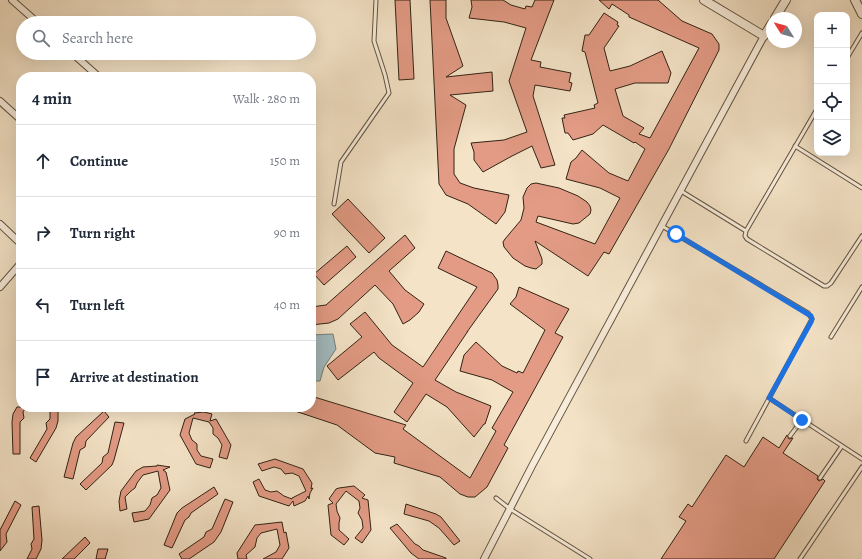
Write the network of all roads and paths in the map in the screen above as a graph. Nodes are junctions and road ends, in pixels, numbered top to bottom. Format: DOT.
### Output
graph roads {
  1 [pos="12,0"];
  2 [pos="376,0"];
  3 [pos="704,0"];
  4 [pos="786,0"];
  5 [pos="855,0"];
  6 [pos="779,12"];
  7 [pos="862,14"];
  8 [pos="30,16"];
  9 [pos="766,32"];
  10 [pos="862,33"];
  11 [pos="764,36"];
  12 [pos="850,53"];
  13 [pos="80,60"];
  14 [pos="93,72"];
  15 [pos="0,101"];
  16 [pos="814,114"];
  17 [pos="16,115"];
  18 [pos="795,146"];
  19 [pos="862,188"];
  20 [pos="681,191"];
  21 [pos="334,204"];
  22 [pos="0,224"];
  23 [pos="662,226"];
  24 [pos="746,231"];
  25 [pos="862,236"];
  26 [pos="16,239"];
  27 [pos="16,269"];
  28 [pos="0,287"];
  29 [pos="862,287"];
  30 [pos="831,337"];
  31 [pos="769,398"];
  32 [pos="802,420"];
  33 [pos="790,436"];
  34 [pos="746,441"];
  35 [pos="842,446"];
  36 [pos="862,459"];
  37 [pos="862,467"];
  38 [pos="820,478"];
  39 [pos="496,498"];
  40 [pos="510,509"];
  41 [pos="484,559"];
  42 [pos="590,559"];
  43 [pos="800,559"];
  1 -- 8 [label="street"];
  2 -- 21 [label="lane"];
  3 -- 11 [label="street"];
  4 -- 6 [label="street"];
  5 -- 7 [label="street"];
  9 -- 11 [label="street"];
  10 -- 12 [label="lane"];
  11 -- 20 [label="street"];
  13 -- 14 [label="street"];
  15 -- 17 [label="street"];
  16 -- 18 [label="lane"];
  18 -- 19 [label="lane"];
  18 -- 24 [label="lane"];
  20 -- 23 [label="street"];
  20 -- 24 [label="lane"];
  22 -- 26 [label="street"];
  23 -- 31 [label="lane"];
  23 -- 40 [label="street"];
  24 -- 25 [label="lane"];
  27 -- 28 [label="street"];
  29 -- 30 [label="lane"];
  31 -- 32 [label="lane"];
  31 -- 34 [label="lane"];
  32 -- 33 [label="lane"];
  32 -- 35 [label="lane"];
  35 -- 36 [label="lane"];
  35 -- 38 [label="lane"];
  37 -- 43 [label="lane"];
  39 -- 40 [label="lane"];
  40 -- 41 [label="street"];
  40 -- 42 [label="lane"];
}
